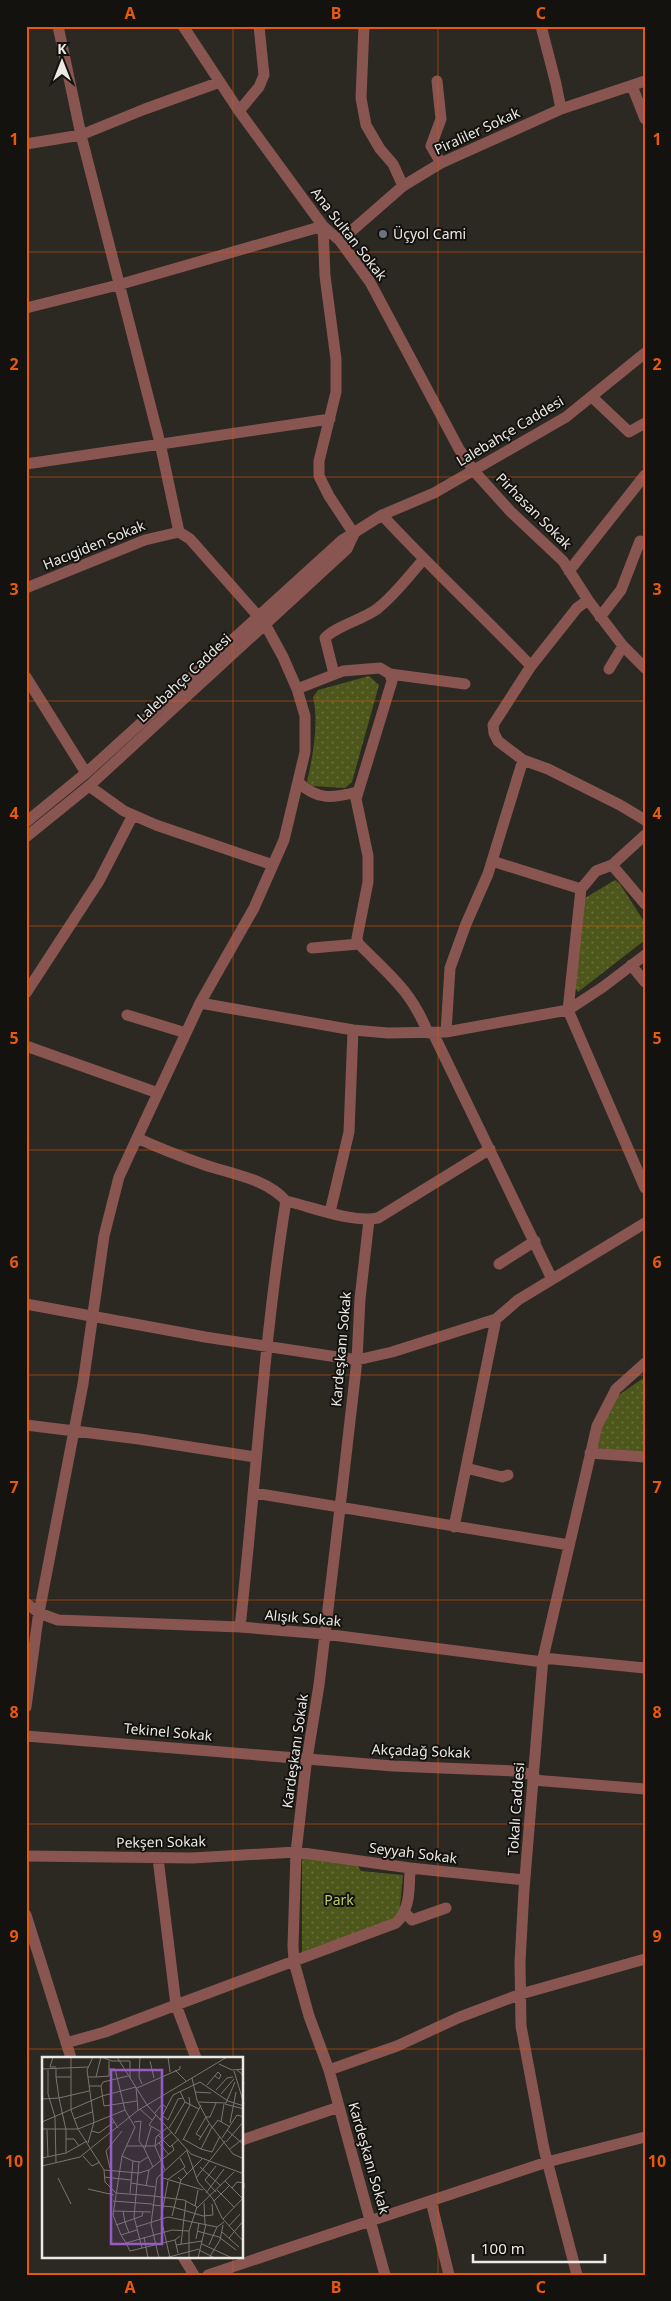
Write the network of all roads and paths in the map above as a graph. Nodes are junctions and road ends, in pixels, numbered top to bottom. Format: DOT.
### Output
graph roads {
  1 [pos="58,26"];
  2 [pos="183,26"];
  3 [pos="259,26"];
  4 [pos="364,26"];
  5 [pos="541,26"];
  6 [pos="437,81"];
  7 [pos="220,82"];
  8 [pos="645,82"];
  9 [pos="632,86"];
  10 [pos="561,109"];
  11 [pos="239,111"];
  12 [pos="645,119"];
  13 [pos="81,135"];
  14 [pos="26,144"];
  15 [pos="440,162"];
  16 [pos="403,186"];
  17 [pos="323,226"];
  18 [pos="340,241"];
  19 [pos="118,285"];
  20 [pos="26,308"];
  21 [pos="645,353"];
  22 [pos="592,397"];
  23 [pos="330,419"];
  24 [pos="645,423"];
  25 [pos="160,442"];
  26 [pos="26,464"];
  27 [pos="474,471"];
  28 [pos="645,475"];
  29 [pos="382,515"];
  30 [pos="179,532"];
  31 [pos="354,534"];
  32 [pos="640,541"];
  33 [pos="423,560"];
  34 [pos="569,571"];
  35 [pos="26,588"];
  36 [pos="588,600"];
  37 [pos="600,617"];
  38 [pos="261,620"];
  39 [pos="623,646"];
  40 [pos="531,666"];
  41 [pos="644,666"];
  42 [pos="609,669"];
  43 [pos="334,674"];
  44 [pos="390,674"];
  45 [pos="26,677"];
  46 [pos="465,684"];
  47 [pos="297,689"];
  48 [pos="29,690"];
  49 [pos="523,760"];
  50 [pos="86,773"];
  51 [pos="298,782"];
  52 [pos="89,786"];
  53 [pos="357,792"];
  54 [pos="133,815"];
  55 [pos="645,820"];
  56 [pos="26,822"];
  57 [pos="645,835"];
  58 [pos="26,837"];
  59 [pos="492,861"];
  60 [pos="273,865"];
  61 [pos="612,865"];
  62 [pos="581,889"];
  63 [pos="645,904"];
  64 [pos="359,944"];
  65 [pos="312,948"];
  66 [pos="645,955"];
  67 [pos="632,965"];
  68 [pos="645,982"];
  69 [pos="26,993"];
  70 [pos="200,1003"];
  71 [pos="568,1010"];
  72 [pos="127,1015"];
  73 [pos="353,1030"];
  74 [pos="446,1032"];
  75 [pos="186,1033"];
  76 [pos="431,1033"];
  77 [pos="26,1046"];
  78 [pos="158,1093"];
  79 [pos="136,1138"];
  80 [pos="490,1149"];
  81 [pos="645,1188"];
  82 [pos="286,1201"];
  83 [pos="330,1212"];
  84 [pos="369,1220"];
  85 [pos="645,1223"];
  86 [pos="535,1241"];
  87 [pos="499,1264"];
  88 [pos="552,1279"];
  89 [pos="26,1304"];
  90 [pos="91,1317"];
  91 [pos="496,1319"];
  92 [pos="267,1346"];
  93 [pos="357,1360"];
  94 [pos="645,1363"];
  95 [pos="26,1426"];
  96 [pos="75,1432"];
  97 [pos="590,1453"];
  98 [pos="255,1457"];
  99 [pos="645,1457"];
  100 [pos="466,1468"];
  101 [pos="508,1475"];
  102 [pos="254,1493"];
  103 [pos="340,1508"];
  104 [pos="454,1527"];
  105 [pos="569,1545"];
  106 [pos="26,1603"];
  107 [pos="39,1613"];
  108 [pos="240,1628"];
  109 [pos="324,1634"];
  110 [pos="30,1653"];
  111 [pos="543,1660"];
  112 [pos="645,1668"];
  113 [pos="26,1707"];
  114 [pos="26,1736"];
  115 [pos="307,1760"];
  116 [pos="533,1778"];
  117 [pos="645,1790"];
  118 [pos="296,1852"];
  119 [pos="26,1856"];
  120 [pos="158,1858"];
  121 [pos="410,1868"];
  122 [pos="525,1880"];
  123 [pos="446,1908"];
  124 [pos="404,1912"];
  125 [pos="26,1915"];
  126 [pos="645,1959"];
  127 [pos="294,1962"];
  128 [pos="521,1994"];
  129 [pos="176,2005"];
  130 [pos="66,2043"];
  131 [pos="71,2057"];
  132 [pos="196,2057"];
  133 [pos="329,2070"];
  134 [pos="339,2107"];
  135 [pos="645,2137"];
  136 [pos="244,2139"];
  137 [pos="547,2162"];
  138 [pos="431,2201"];
  139 [pos="372,2221"];
  140 [pos="184,2258"];
  141 [pos="194,2275"];
  142 [pos="208,2275"];
  143 [pos="385,2275"];
  144 [pos="449,2275"];
  145 [pos="577,2275"];
  1 -- 13 [label="street"];
  2 -- 7 [label="street, Ana Sultan Sokak"];
  3 -- 11 [label="street"];
  4 -- 16 [label="street"];
  5 -- 10 [label="street"];
  6 -- 15 [label="street"];
  7 -- 11 [label="street, Ana Sultan Sokak"];
  7 -- 13 [label="street"];
  8 -- 9 [label="street, Piraliler Sokak"];
  9 -- 10 [label="street, Piraliler Sokak"];
  9 -- 12 [label="street"];
  10 -- 15 [label="street, Piraliler Sokak"];
  11 -- 17 [label="street, Ana Sultan Sokak"];
  13 -- 14 [label="street"];
  13 -- 19 [label="street"];
  15 -- 16 [label="street, Piraliler Sokak"];
  16 -- 18 [label="street, Piraliler Sokak"];
  17 -- 18 [label="street, Ana Sultan Sokak"];
  17 -- 19 [label="street"];
  17 -- 23 [label="street"];
  18 -- 27 [label="street, Ana Sultan Sokak"];
  19 -- 20 [label="street"];
  19 -- 25 [label="street"];
  21 -- 22 [label="street, Lalebahçe Caddesi"];
  22 -- 24 [label="street"];
  22 -- 27 [label="street, Lalebahçe Caddesi"];
  23 -- 25 [label="street"];
  23 -- 31 [label="street"];
  25 -- 26 [label="street"];
  25 -- 30 [label="street"];
  27 -- 29 [label="street, Lalebahçe Caddesi"];
  27 -- 34 [label="street, Pirhasan Sokak"];
  28 -- 34 [label="street"];
  29 -- 31 [label="street, Lalebahçe Caddesi"];
  29 -- 33 [label="street"];
  30 -- 35 [label="street, Hacıgiden Sokak"];
  30 -- 38 [label="street"];
  31 -- 38 [label="street, Lalebahçe Caddesi"];
  32 -- 37 [label="street"];
  33 -- 40 [label="street"];
  33 -- 43 [label="street"];
  34 -- 36 [label="street, Pirhasan Sokak"];
  36 -- 37 [label="street, Pirhasan Sokak"];
  36 -- 40 [label="street"];
  37 -- 39 [label="street, Pirhasan Sokak"];
  38 -- 47 [label="street"];
  38 -- 50 [label="street, Lalebahçe Caddesi"];
  38 -- 52 [label="street, Lalebahçe Caddesi"];
  39 -- 41 [label="street, Pirhasan Sokak"];
  39 -- 42 [label="street"];
  40 -- 49 [label="street"];
  43 -- 44 [label="street"];
  43 -- 47 [label="street"];
  44 -- 46 [label="street"];
  44 -- 53 [label="street"];
  45 -- 48 [label="street"];
  47 -- 51 [label="street"];
  48 -- 50 [label="street"];
  49 -- 55 [label="street"];
  49 -- 59 [label="street"];
  50 -- 56 [label="street, Lalebahçe Caddesi"];
  51 -- 53 [label="street"];
  51 -- 60 [label="street"];
  52 -- 54 [label="street"];
  52 -- 58 [label="street, Lalebahçe Caddesi"];
  53 -- 64 [label="street"];
  54 -- 60 [label="street"];
  54 -- 69 [label="street"];
  57 -- 61 [label="street"];
  59 -- 62 [label="street"];
  59 -- 74 [label="street"];
  60 -- 70 [label="street"];
  61 -- 62 [label="street"];
  61 -- 63 [label="street"];
  62 -- 71 [label="street"];
  64 -- 65 [label="street"];
  64 -- 76 [label="street"];
  66 -- 67 [label="street"];
  67 -- 68 [label="street"];
  67 -- 71 [label="street"];
  70 -- 73 [label="street"];
  70 -- 75 [label="street"];
  71 -- 74 [label="street"];
  71 -- 81 [label="street"];
  72 -- 75 [label="street"];
  73 -- 76 [label="street"];
  73 -- 83 [label="street"];
  74 -- 76 [label="street"];
  75 -- 78 [label="street"];
  76 -- 80 [label="street"];
  77 -- 78 [label="street"];
  78 -- 79 [label="street"];
  79 -- 82 [label="street"];
  79 -- 90 [label="street"];
  80 -- 84 [label="street"];
  80 -- 86 [label="street"];
  82 -- 83 [label="street"];
  82 -- 92 [label="street"];
  83 -- 84 [label="street"];
  84 -- 93 [label="street, Kardeşkanı Sokak"];
  85 -- 88 [label="street"];
  86 -- 87 [label="street"];
  86 -- 88 [label="street"];
  88 -- 91 [label="street"];
  89 -- 90 [label="street"];
  90 -- 92 [label="street"];
  90 -- 96 [label="street"];
  91 -- 93 [label="street"];
  91 -- 100 [label="street"];
  92 -- 93 [label="street"];
  92 -- 98 [label="street"];
  93 -- 103 [label="street, Kardeşkanı Sokak"];
  94 -- 97 [label="street, Tokalı Caddesi"];
  95 -- 96 [label="street"];
  96 -- 98 [label="street"];
  96 -- 107 [label="street"];
  97 -- 99 [label="street"];
  97 -- 105 [label="street, Tokalı Caddesi"];
  98 -- 102 [label="street"];
  100 -- 101 [label="street"];
  100 -- 104 [label="street"];
  102 -- 103 [label="street"];
  102 -- 108 [label="street"];
  103 -- 104 [label="street"];
  103 -- 109 [label="street, Kardeşkanı Sokak"];
  104 -- 105 [label="street"];
  105 -- 111 [label="street, Tokalı Caddesi"];
  106 -- 107 [label="street, Alışık Sokak"];
  107 -- 108 [label="street, Alışık Sokak"];
  107 -- 110 [label="street"];
  108 -- 109 [label="street, Alışık Sokak"];
  109 -- 111 [label="street, Alışık Sokak"];
  109 -- 115 [label="street, Kardeşkanı Sokak"];
  110 -- 113 [label="street"];
  111 -- 112 [label="street, Alışık Sokak"];
  111 -- 116 [label="street, Tokalı Caddesi"];
  114 -- 115 [label="street, Tekinel Sokak"];
  115 -- 116 [label="street, Akçadağ Sokak"];
  115 -- 118 [label="street, Kardeşkanı Sokak"];
  116 -- 117 [label="street, Akçadağ Sokak"];
  116 -- 122 [label="street, Tokalı Caddesi"];
  118 -- 120 [label="street, Pekşen Sokak"];
  118 -- 121 [label="street, Seyyah Sokak"];
  118 -- 127 [label="street, Kardeşkanı Sokak"];
  119 -- 120 [label="street, Pekşen Sokak"];
  120 -- 129 [label="street"];
  121 -- 122 [label="street, Seyyah Sokak"];
  121 -- 124 [label="street"];
  122 -- 128 [label="street, Tokalı Caddesi"];
  123 -- 124 [label="street"];
  124 -- 127 [label="street"];
  125 -- 130 [label="street"];
  126 -- 128 [label="street"];
  127 -- 129 [label="street"];
  127 -- 133 [label="street, Kardeşkanı Sokak"];
  128 -- 133 [label="street"];
  128 -- 137 [label="street, Tokalı Caddesi"];
  129 -- 130 [label="street"];
  129 -- 132 [label="street"];
  130 -- 131 [label="street"];
  133 -- 134 [label="street, Kardeşkanı Sokak"];
  134 -- 136 [label="street"];
  134 -- 139 [label="street, Kardeşkanı Sokak"];
  135 -- 137 [label="street"];
  137 -- 138 [label="street"];
  137 -- 145 [label="street, Tokalı Caddesi"];
  138 -- 139 [label="street"];
  138 -- 144 [label="street"];
  139 -- 142 [label="street"];
  139 -- 143 [label="street, Kardeşkanı Sokak"];
  140 -- 141 [label="street"];
}
